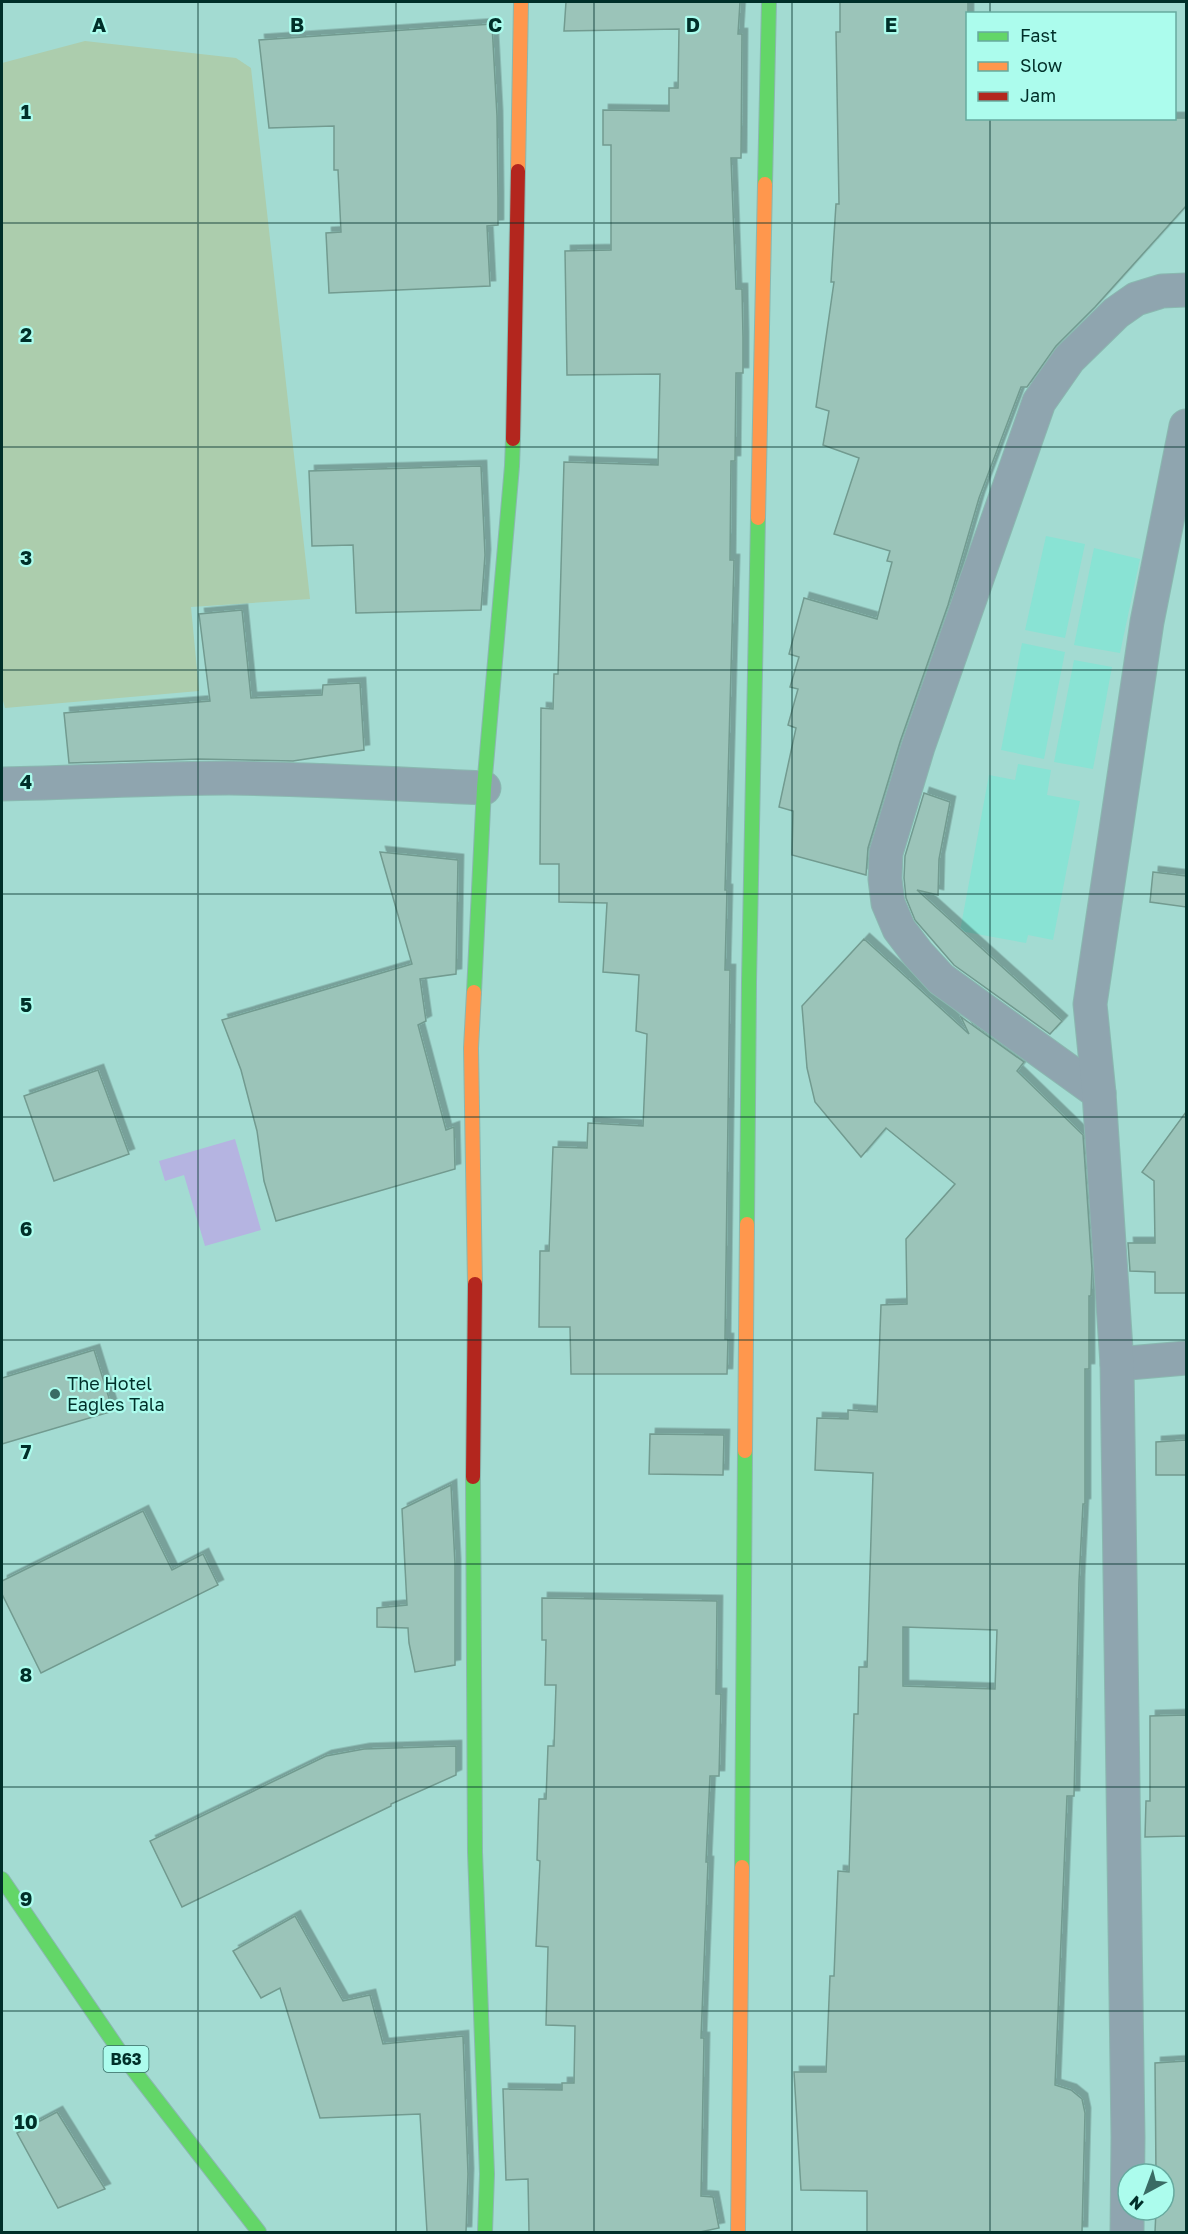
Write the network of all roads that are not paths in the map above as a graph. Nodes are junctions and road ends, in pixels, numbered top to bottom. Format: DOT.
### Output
graph roads {
  1 [pos="521,2"];
  2 [pos="769,2"];
  3 [pos="1186,290"];
  4 [pos="1186,426"];
  5 [pos="2,784"];
  6 [pos="484,788"];
  7 [pos="1099,1093"];
  8 [pos="1186,1358"];
  9 [pos="1117,1364"];
  10 [pos="2,1879"];
  11 [pos="260,2232"];
  12 [pos="485,2232"];
  13 [pos="738,2232"];
  14 [pos="1127,2232"];
  1 -- 6 [label="main road"];
  2 -- 13 [label="main road"];
  3 -- 7 [label="street"];
  4 -- 7 [label="street"];
  5 -- 6 [label="street"];
  6 -- 12 [label="main road"];
  7 -- 9 [label="street"];
  8 -- 9 [label="street"];
  9 -- 14 [label="street"];
  10 -- 11 [label="main road, B63"];
}
